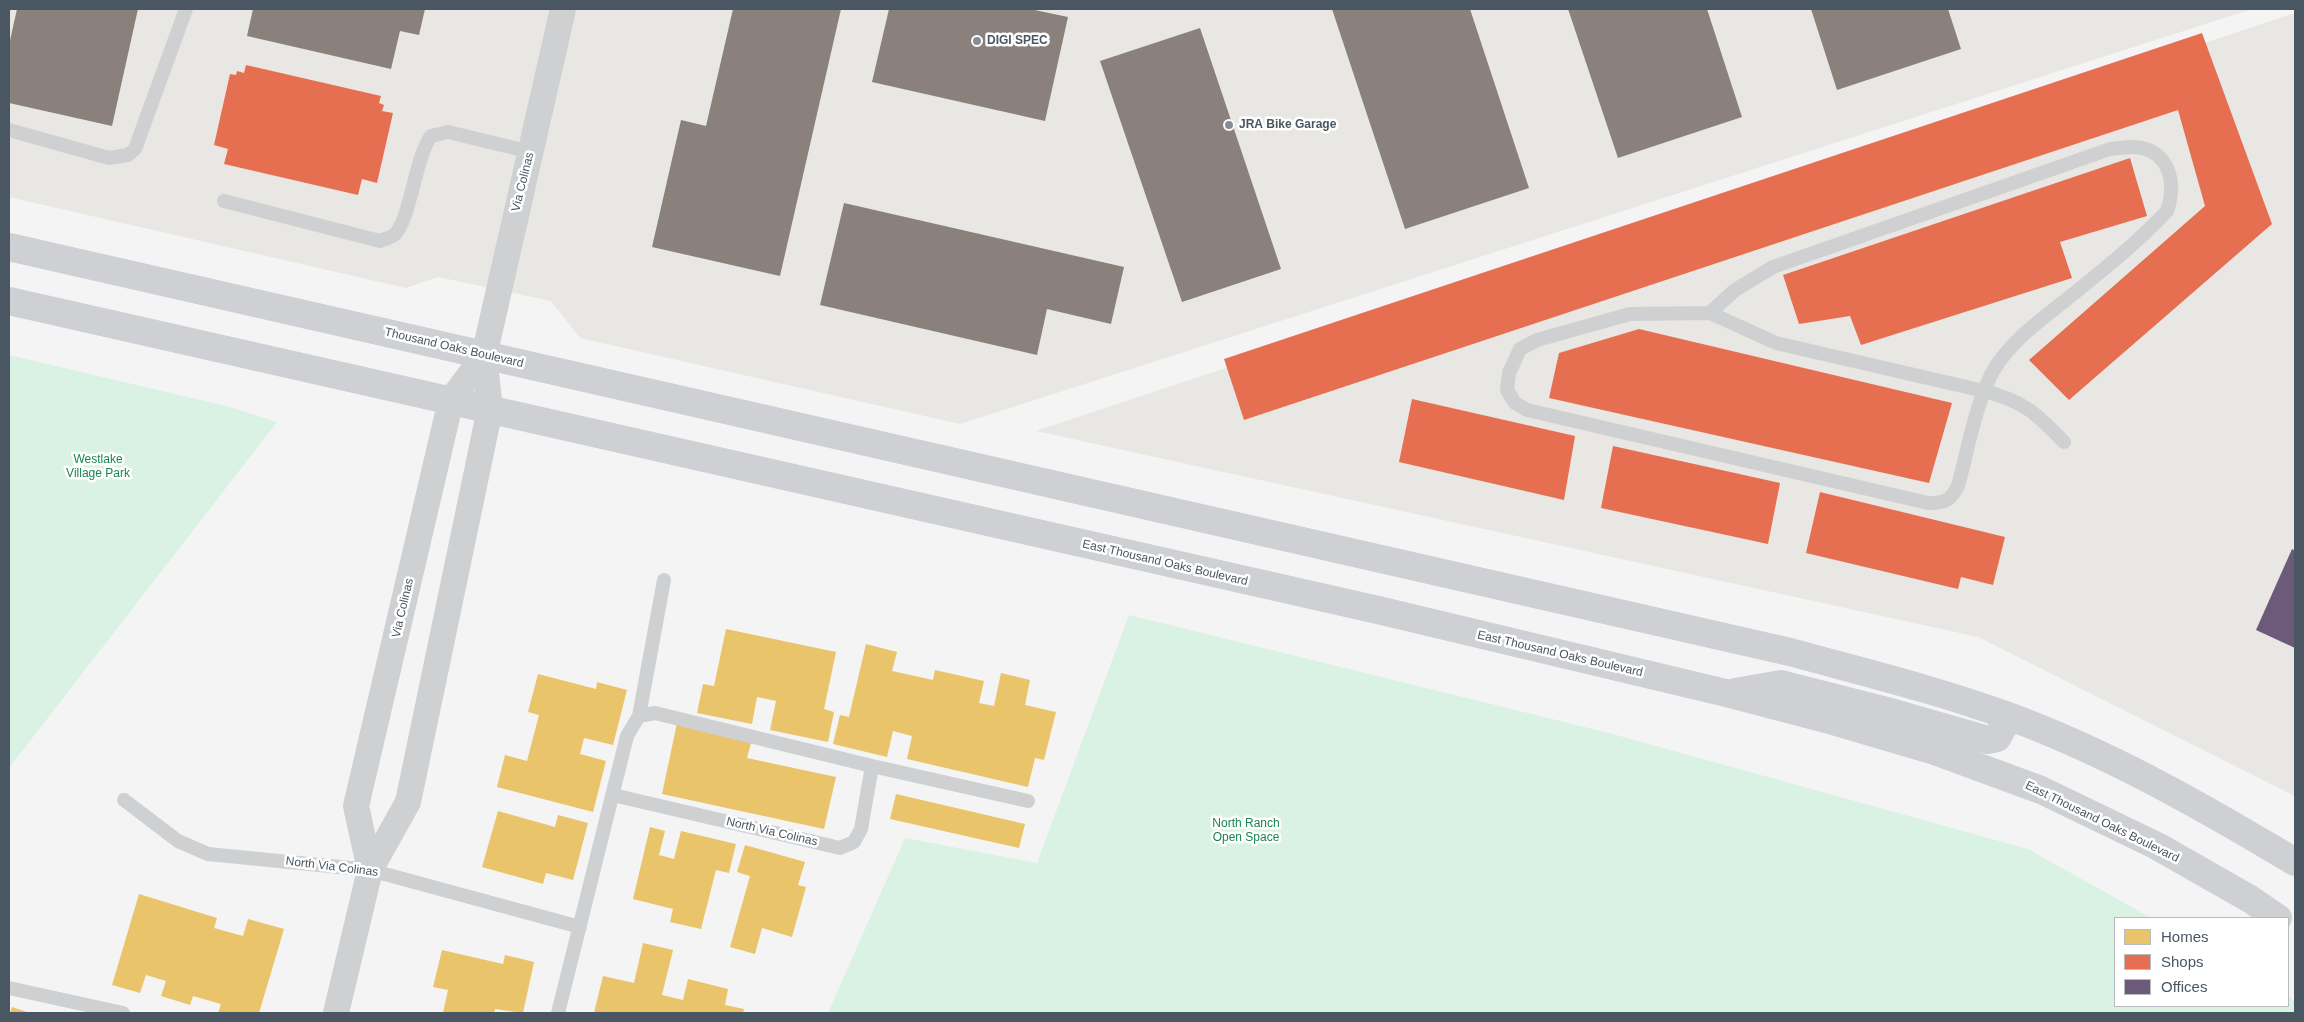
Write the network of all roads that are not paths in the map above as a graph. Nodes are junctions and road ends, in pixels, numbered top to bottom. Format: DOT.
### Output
graph roads {
  1 [pos="186,9"];
  2 [pos="563,9"];
  3 [pos="9,130"];
  4 [pos="531,152"];
  5 [pos="224,201"];
  6 [pos="9,247"];
  7 [pos="9,301"];
  8 [pos="1710,313"];
  9 [pos="484,356"];
  10 [pos="1984,391"];
  11 [pos="451,400"];
  12 [pos="490,409"];
  13 [pos="2064,442"];
  14 [pos="664,580"];
  15 [pos="1726,693"];
  16 [pos="639,716"];
  17 [pos="2009,717"];
  18 [pos="872,766"];
  19 [pos="613,795"];
  20 [pos="124,800"];
  21 [pos="1028,801"];
  22 [pos="2295,862"];
  23 [pos="370,870"];
  24 [pos="2277,917"];
  25 [pos="580,927"];
  26 [pos="9,988"];
  27 [pos="123,1013"];
  28 [pos="336,1013"];
  29 [pos="558,1013"];
  1 -- 3 [label="lane"];
  2 -- 4 [label="street, Via Colinas"];
  4 -- 5 [label="lane"];
  4 -- 9 [label="street, Via Colinas"];
  6 -- 9 [label="main road, Thousand Oaks Boulevard"];
  7 -- 11 [label="main road"];
  8 -- 10 [label="lane"];
  8 -- 10 [label="lane"];
  8 -- 10 [label="lane"];
  9 -- 11 [label="street, Via Colinas"];
  9 -- 12 [label="street, Via Colinas"];
  9 -- 17 [label="main road, Thousand Oaks Boulevard"];
  10 -- 13 [label="lane"];
  11 -- 12 [label="main road"];
  11 -- 23 [label="street, Via Colinas"];
  12 -- 15 [label="main road, East Thousand Oaks Boulevard"];
  12 -- 23 [label="street, Via Colinas"];
  14 -- 16 [label="lane"];
  15 -- 17 [label="main road"];
  15 -- 24 [label="main road, East Thousand Oaks Boulevard"];
  16 -- 18 [label="lane"];
  16 -- 19 [label="lane"];
  17 -- 22 [label="main road"];
  18 -- 19 [label="lane, North Via Colinas"];
  18 -- 21 [label="lane"];
  19 -- 25 [label="lane"];
  20 -- 23 [label="lane, North Via Colinas"];
  23 -- 25 [label="lane, North Via Colinas"];
  23 -- 28 [label="street, Via Colinas"];
  25 -- 29 [label="lane"];
  26 -- 27 [label="lane"];
}
